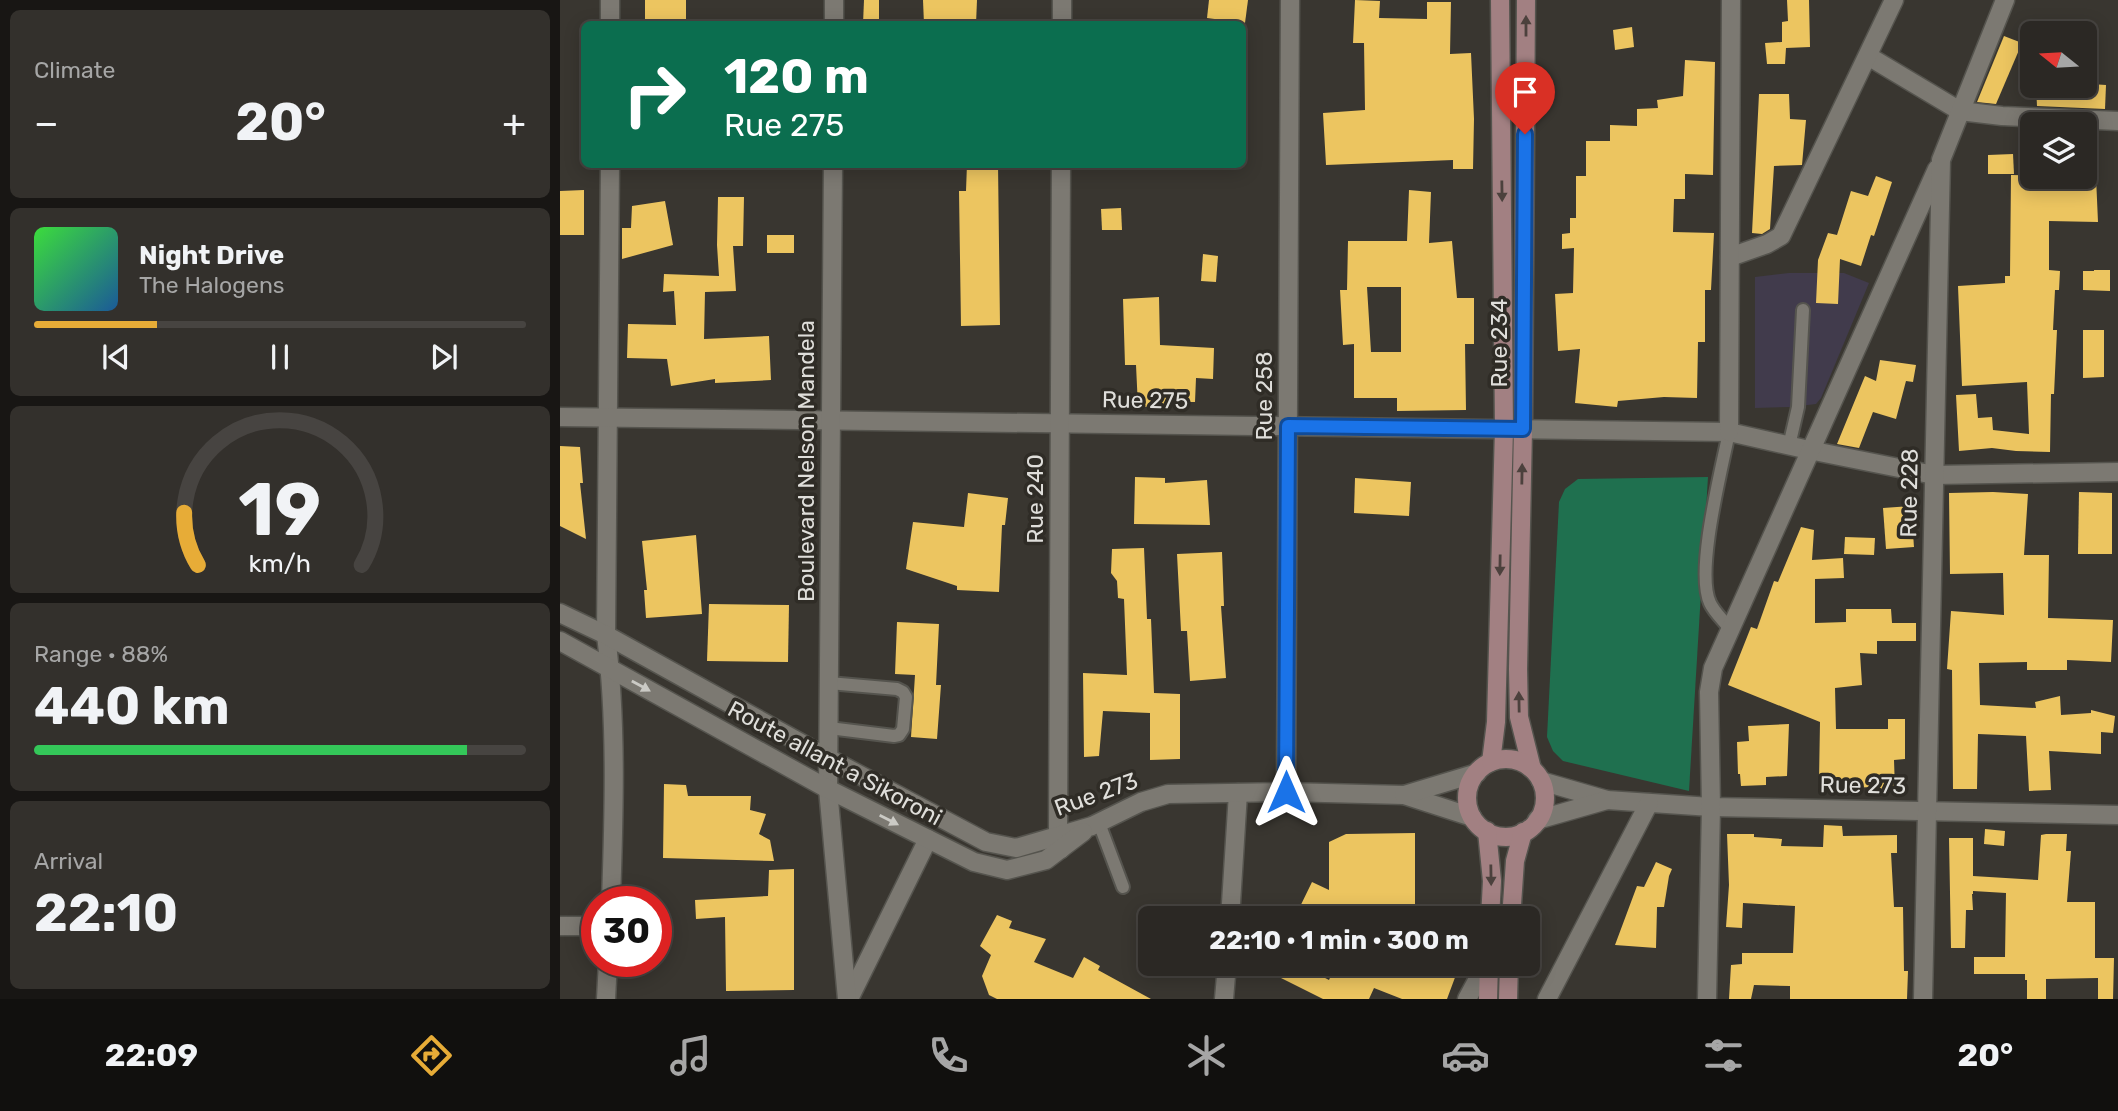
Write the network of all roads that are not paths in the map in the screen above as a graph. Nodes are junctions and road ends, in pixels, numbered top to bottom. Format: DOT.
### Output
graph roads {
  1 [pos="610,0"];
  2 [pos="834,0"];
  3 [pos="1062,0"];
  4 [pos="1290,0"];
  5 [pos="1500,0"];
  6 [pos="1526,0"];
  7 [pos="1731,0"];
  8 [pos="1894,0"];
  9 [pos="2005,0"];
  10 [pos="610,21"];
  11 [pos="834,21"];
  12 [pos="1062,21"];
  13 [pos="1868,56"];
  14 [pos="1960,111"];
  15 [pos="2118,121"];
  16 [pos="1941,160"];
  17 [pos="610,168"];
  18 [pos="833,168"];
  19 [pos="1062,168"];
  20 [pos="1730,257"];
  21 [pos="1804,310"];
  22 [pos="560,416"];
  23 [pos="608,417"];
  24 [pos="832,420"];
  25 [pos="1060,423"];
  26 [pos="1288,426"];
  27 [pos="1504,429"];
  28 [pos="1523,429"];
  29 [pos="1729,432"];
  30 [pos="1789,446"];
  31 [pos="1810,450"];
  32 [pos="2118,472"];
  33 [pos="1934,475"];
  34 [pos="560,613"];
  35 [pos="1730,629"];
  36 [pos="606,635"];
  37 [pos="560,641"];
  38 [pos="610,668"];
  39 [pos="829,683"];
  40 [pos="829,728"];
  41 [pos="828,758"];
  42 [pos="1491,762"];
  43 [pos="1477,773"];
  44 [pos="1536,775"];
  45 [pos="828,789"];
  46 [pos="1286,792"];
  47 [pos="1238,793"];
  48 [pos="1404,795"];
  49 [pos="1607,800"];
  50 [pos="1649,803"];
  51 [pos="1710,807"];
  52 [pos="1927,811"];
  53 [pos="2118,814"];
  54 [pos="1472,817"];
  55 [pos="1537,820"];
  56 [pos="1096,824"];
  57 [pos="1487,831"];
  58 [pos="1523,832"];
  59 [pos="928,839"];
  60 [pos="1059,842"];
  61 [pos="612,886"];
  62 [pos="1123,887"];
  63 [pos="1231,906"];
  64 [pos="1491,906"];
  65 [pos="1512,906"];
  66 [pos="560,926"];
  67 [pos="581,926"];
  68 [pos="1226,976"];
  69 [pos="1481,976"];
  70 [pos="1488,976"];
  71 [pos="1509,976"];
  72 [pos="607,977"];
  73 [pos="606,999"];
  74 [pos="848,999"];
  75 [pos="1224,999"];
  76 [pos="1467,999"];
  77 [pos="1488,999"];
  78 [pos="1508,999"];
  79 [pos="1547,999"];
  80 [pos="1707,999"];
  81 [pos="1923,999"];
  1 -- 10 [label="street"];
  2 -- 11 [label="street"];
  3 -- 12 [label="street"];
  4 -- 26 [label="street, Rue 258"];
  5 -- 27 [label="main road, Rue 234, one-way"];
  28 -- 6 [label="main road, Rue 234, one-way"];
  7 -- 20 [label="street"];
  8 -- 13 [label="street"];
  9 -- 14 [label="street, Rue 228"];
  13 -- 14 [label="street"];
  13 -- 20 [label="street"];
  14 -- 15 [label="street"];
  14 -- 16 [label="street, Rue 228"];
  16 -- 31 [label="street"];
  16 -- 33 [label="street, Rue 228"];
  17 -- 23 [label="street"];
  18 -- 24 [label="street, Boulevard Nelson Mandela"];
  19 -- 25 [label="street, Rue 240"];
  20 -- 29 [label="street"];
  21 -- 30 [label="lane"];
  22 -- 23 [label="street, Rue 275"];
  23 -- 24 [label="street, Rue 275"];
  23 -- 36 [label="street"];
  24 -- 25 [label="street, Rue 275"];
  24 -- 39 [label="street, Boulevard Nelson Mandela"];
  25 -- 26 [label="street, Rue 275"];
  25 -- 60 [label="street, Rue 240"];
  26 -- 27 [label="street, Rue 275"];
  26 -- 46 [label="street, Rue 258"];
  27 -- 28 [label="street, Rue 275"];
  27 -- 42 [label="main road, Rue 234, one-way"];
  28 -- 29 [label="street, Rue 275"];
  44 -- 28 [label="main road, Rue 234, one-way"];
  29 -- 30 [label="street, Rue 275"];
  29 -- 35 [label="lane"];
  30 -- 31 [label="street, Rue 275"];
  31 -- 33 [label="street"];
  31 -- 35 [label="street"];
  32 -- 33 [label="street"];
  33 -- 52 [label="street, Rue 228"];
  34 -- 36 [label="street, Rue 273"];
  35 -- 51 [label="street"];
  36 -- 38 [label="street"];
  36 -- 41 [label="street, Rue 273"];
  37 -- 38 [label="street, Route allant a Sikoroni"];
  38 -- 45 [label="street, Route allant a Sikoroni, one-way"];
  38 -- 61 [label="street"];
  39 -- 40 [label="street, Boulevard Nelson Mandela"];
  39 -- 40 [label="lane"];
  40 -- 41 [label="street, Boulevard Nelson Mandela"];
  41 -- 45 [label="street, Boulevard Nelson Mandela"];
  41 -- 60 [label="street, Rue 273"];
  42 -- 43 [label="main road"];
  42 -- 44 [label="main road"];
  43 -- 48 [label="street, Rue 273"];
  43 -- 54 [label="main road"];
  44 -- 49 [label="street, Rue 273"];
  44 -- 55 [label="main road"];
  45 -- 59 [label="street, Route allant a Sikoroni, one-way"];
  45 -- 74 [label="street, Boulevard Nelson Mandela"];
  46 -- 47 [label="street, Rue 273"];
  46 -- 48 [label="street, Rue 273"];
  47 -- 56 [label="street, Rue 273"];
  47 -- 63 [label="street"];
  48 -- 54 [label="street, Rue 273"];
  49 -- 50 [label="street, Rue 273"];
  49 -- 55 [label="street, Rue 273"];
  50 -- 51 [label="street, Rue 273"];
  50 -- 79 [label="street"];
  51 -- 52 [label="street, Rue 273"];
  51 -- 80 [label="street"];
  52 -- 53 [label="street, Rue 273"];
  52 -- 81 [label="street, Rue 228"];
  54 -- 57 [label="main road"];
  55 -- 58 [label="main road"];
  56 -- 60 [label="street, Route allant a Sikoroni"];
  56 -- 62 [label="lane"];
  57 -- 58 [label="main road"];
  57 -- 64 [label="main road, one-way"];
  58 -- 65 [label="main road"];
  59 -- 60 [label="street, Route allant a Sikoroni"];
  59 -- 74 [label="street"];
  66 -- 67 [label="street"];
  68 -- 75 [label="street"];
  69 -- 76 [label="street"];
  70 -- 77 [label="main road"];
  71 -- 78 [label="main road"];
  72 -- 73 [label="street"];
}
